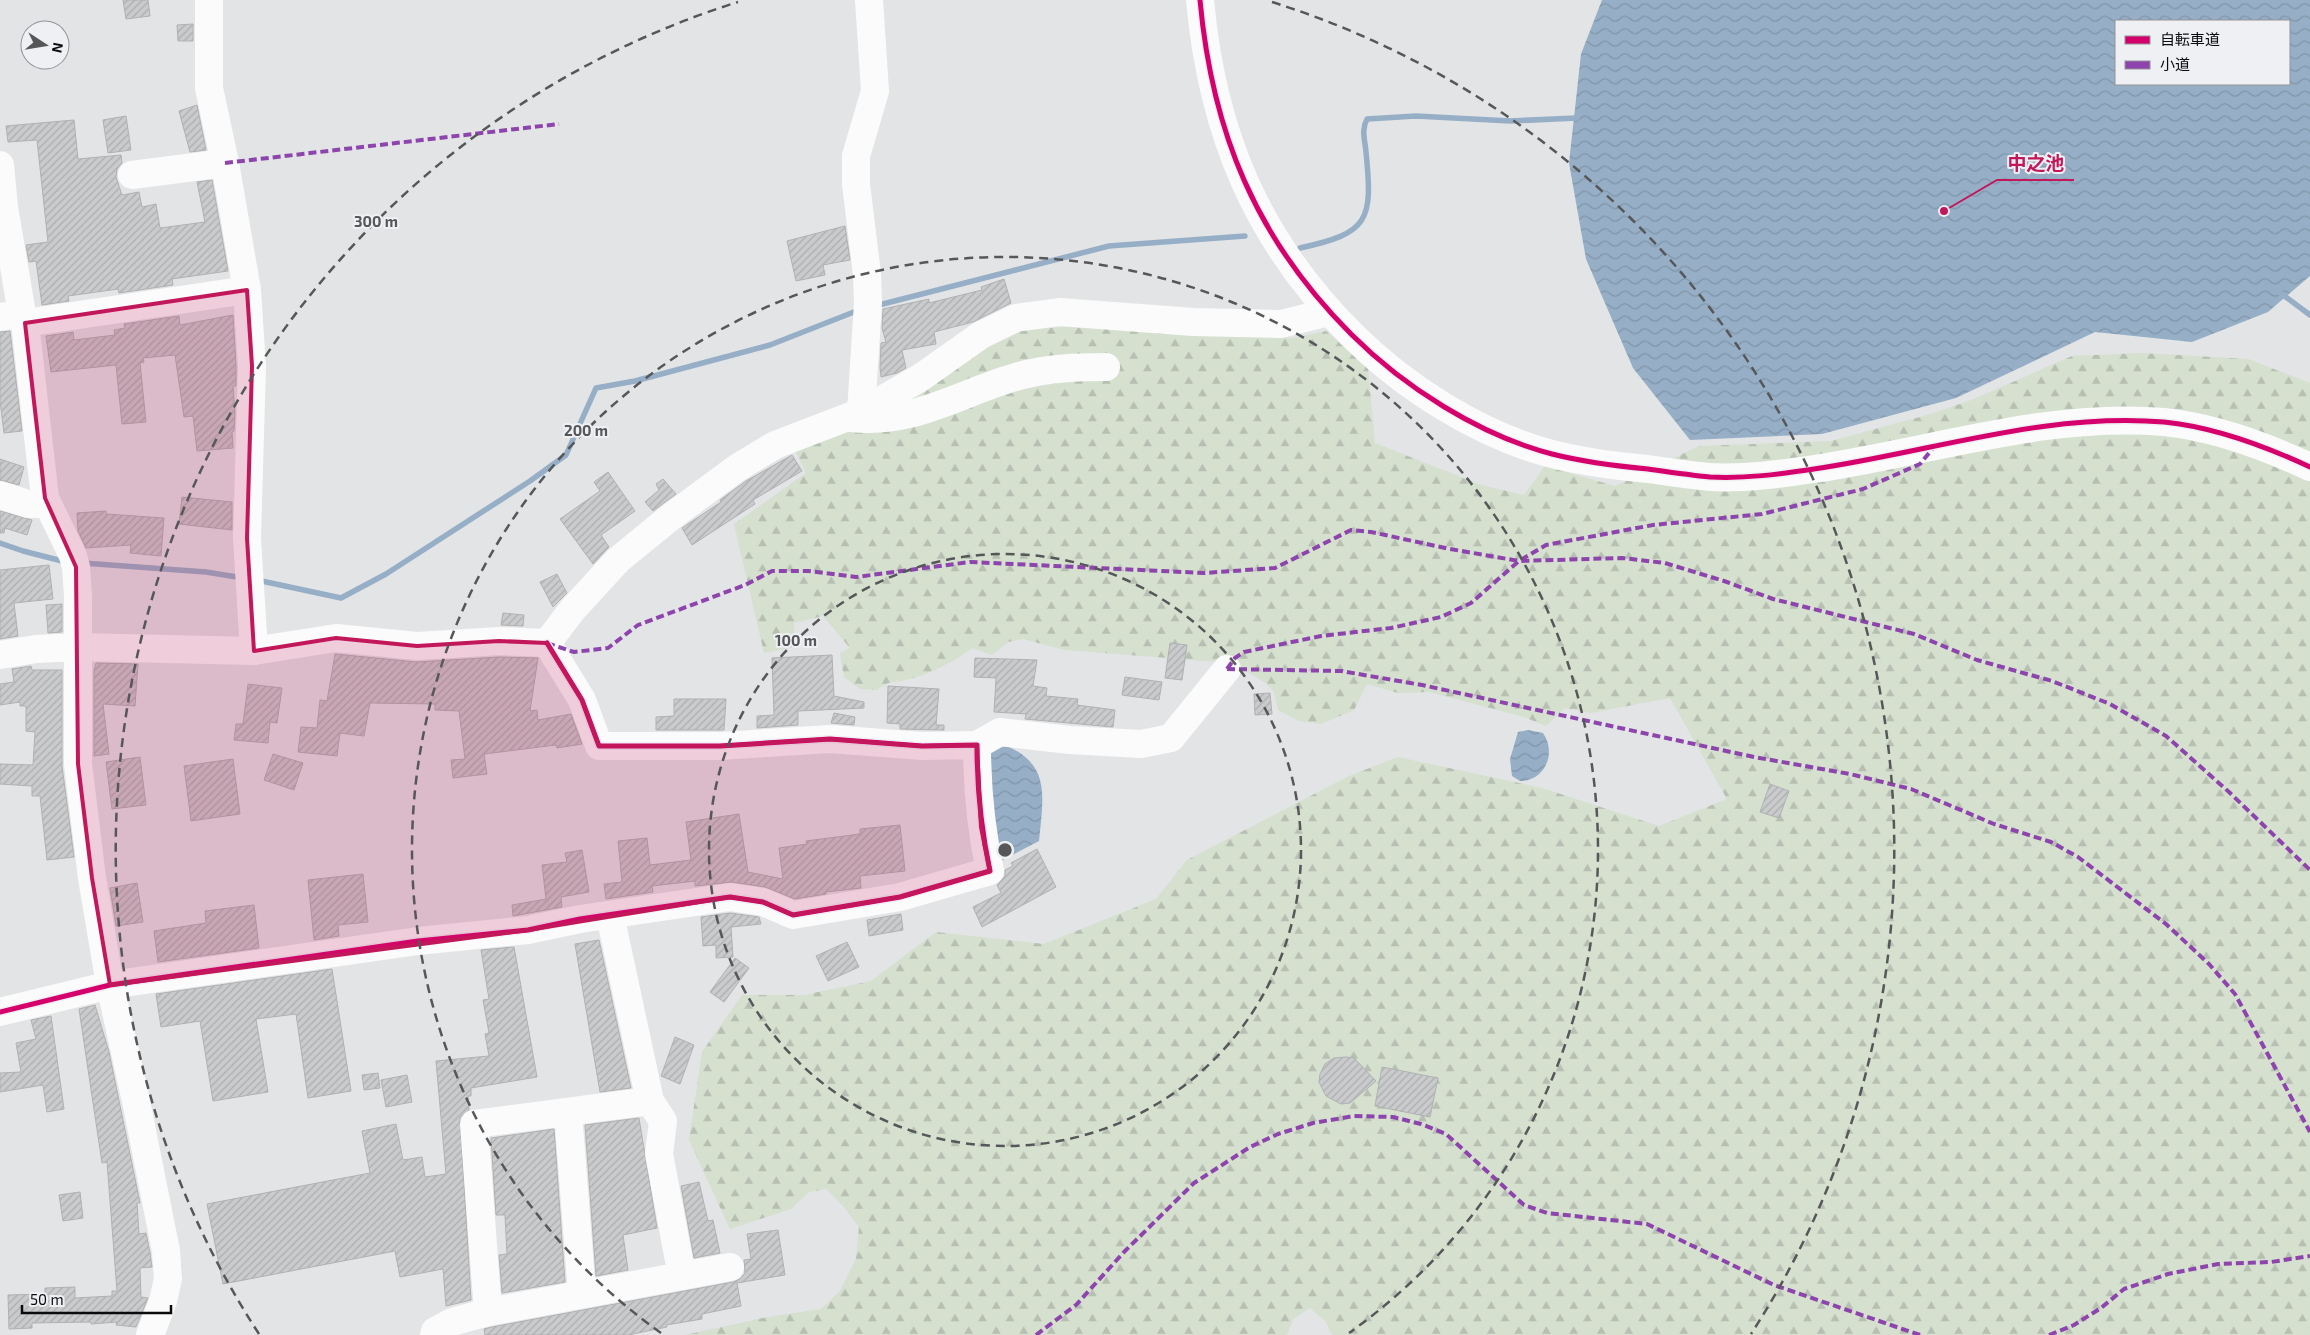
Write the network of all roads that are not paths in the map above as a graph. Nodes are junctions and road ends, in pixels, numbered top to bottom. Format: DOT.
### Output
graph roads {
  1 [pos="209,0"];
  2 [pos="869,0"];
  3 [pos="1200,0"];
  4 [pos="225,163"];
  5 [pos="0,165"];
  6 [pos="132,175"];
  7 [pos="247,290"];
  8 [pos="1329,312"];
  9 [pos="16,318"];
  10 [pos="1106,367"];
  11 [pos="854,414"];
  12 [pos="2310,467"];
  13 [pos="0,495"];
  14 [pos="47,504"];
  15 [pos="547,643"];
  16 [pos="78,647"];
  17 [pos="254,651"];
  18 [pos="0,655"];
  19 [pos="1227,669"];
  20 [pos="977,745"];
  21 [pos="610,915"];
  22 [pos="110,985"];
  23 [pos="0,1012"];
  24 [pos="650,1101"];
  25 [pos="568,1113"];
  26 [pos="730,1267"];
  27 [pos="682,1276"];
  28 [pos="582,1293"];
  29 [pos="488,1312"];
  30 [pos="150,1335"];
  31 [pos="434,1335"];
  1 -- 4 [label="street"];
  2 -- 11 [label="street"];
  3 -- 8 [label="street"];
  4 -- 6 [label="street"];
  4 -- 7 [label="street"];
  5 -- 9 [label="street"];
  7 -- 9 [label="street"];
  7 -- 17 [label="street"];
  8 -- 11 [label="street"];
  8 -- 12 [label="street"];
  9 -- 14 [label="street"];
  10 -- 11 [label="street"];
  11 -- 15 [label="street"];
  13 -- 14 [label="street"];
  14 -- 16 [label="street"];
  15 -- 17 [label="street"];
  15 -- 20 [label="street"];
  16 -- 17 [label="street"];
  16 -- 18 [label="street"];
  16 -- 22 [label="street"];
  19 -- 20 [label="street"];
  20 -- 21 [label="street"];
  21 -- 22 [label="street"];
  21 -- 24 [label="street"];
  22 -- 23 [label="street"];
  22 -- 30 [label="street"];
  24 -- 25 [label="street"];
  24 -- 27 [label="street"];
  25 -- 28 [label="street"];
  25 -- 29 [label="street"];
  26 -- 27 [label="street"];
  27 -- 28 [label="street"];
  28 -- 29 [label="street"];
  29 -- 31 [label="street"];
}
